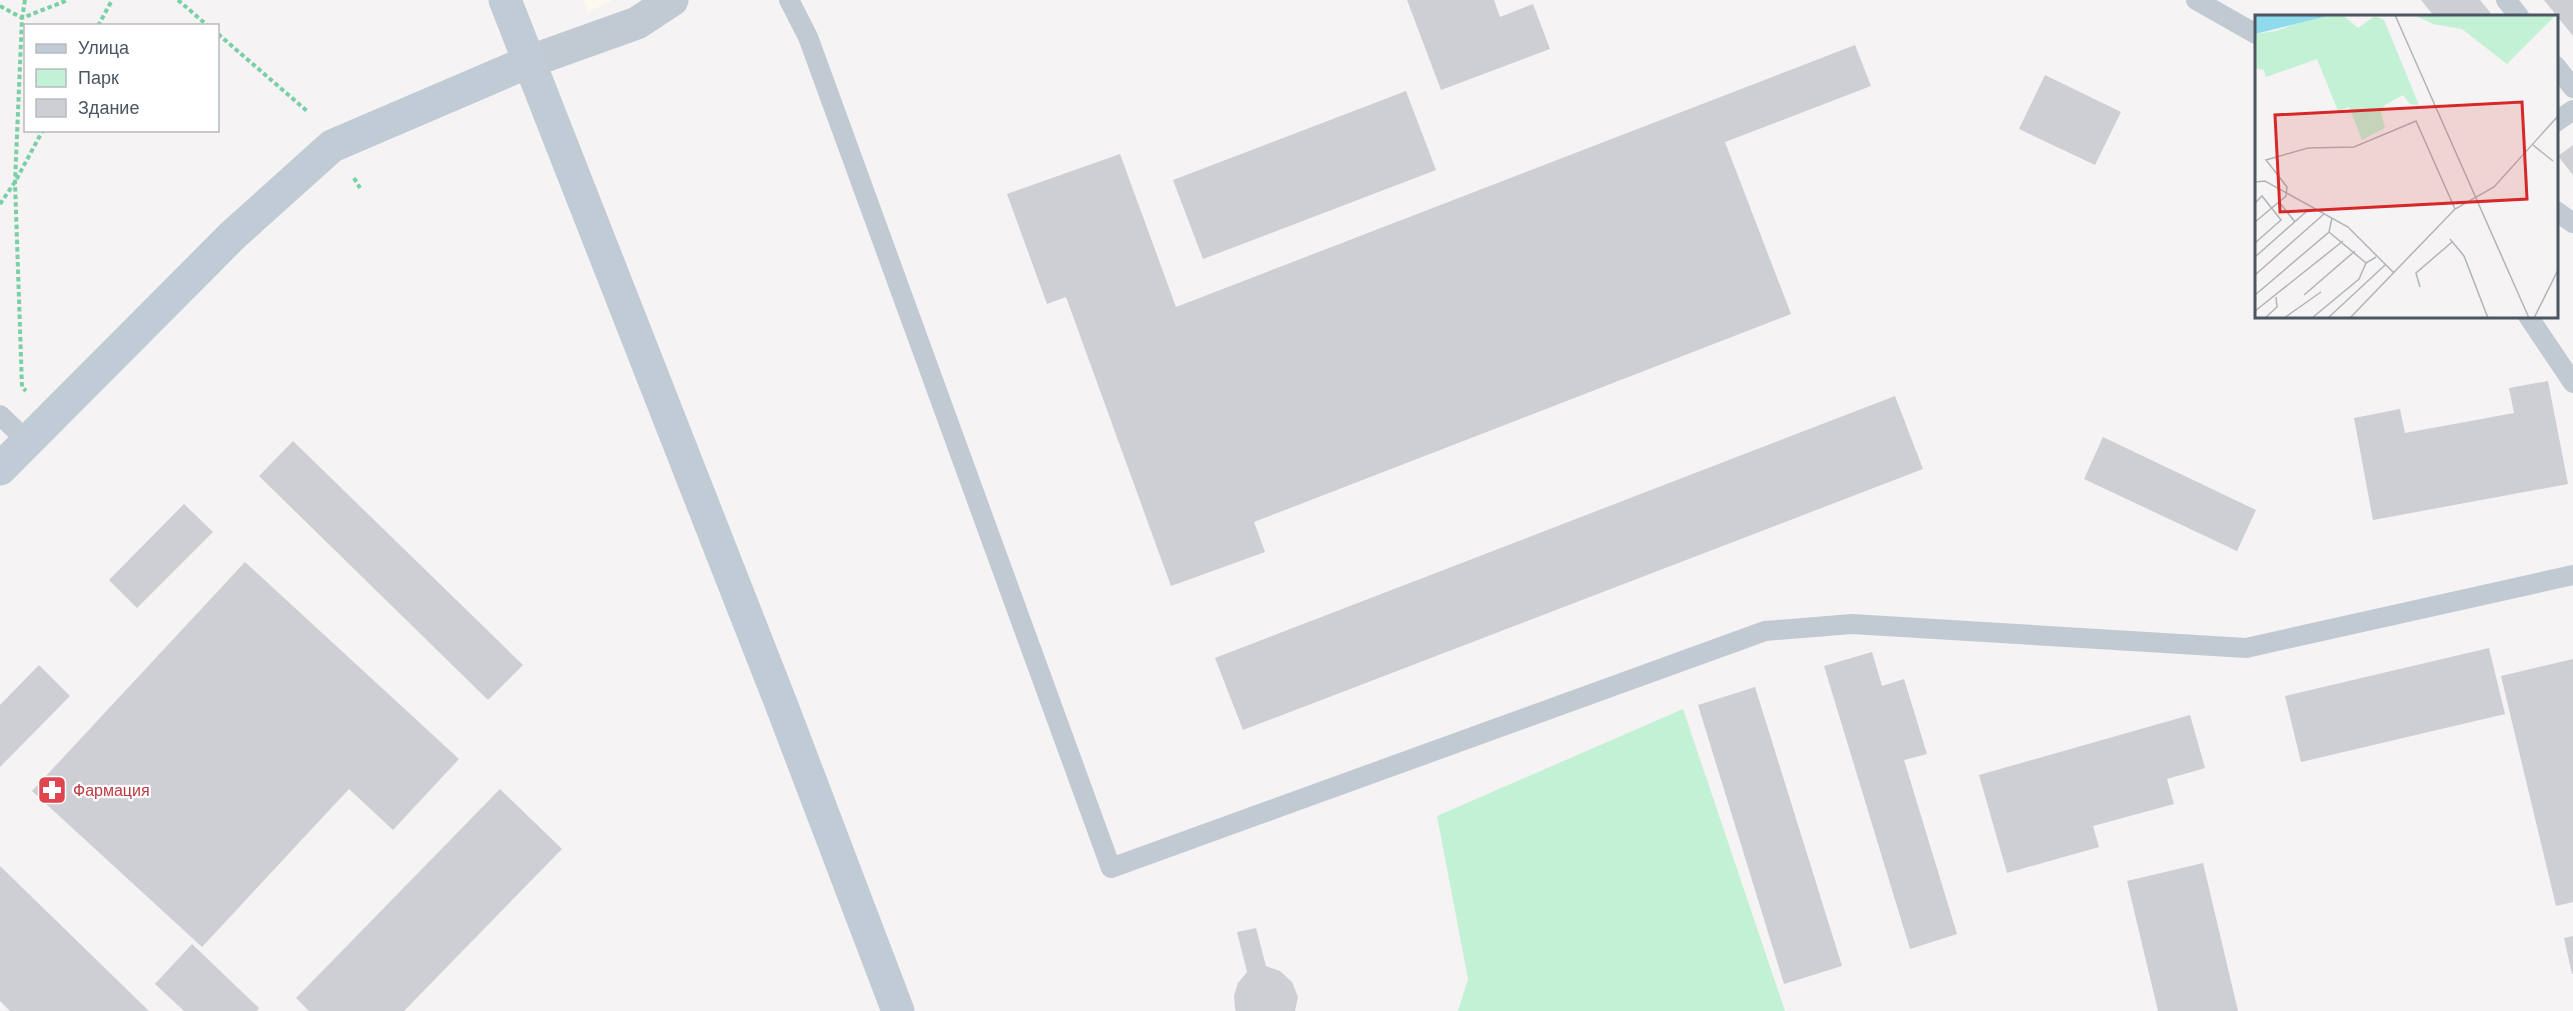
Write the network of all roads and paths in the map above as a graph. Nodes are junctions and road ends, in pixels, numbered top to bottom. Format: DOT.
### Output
graph roads {
  1 [pos="25,0"];
  2 [pos="68,0"];
  3 [pos="112,0"];
  4 [pos="178,0"];
  5 [pos="505,0"];
  6 [pos="672,0"];
  7 [pos="789,0"];
  8 [pos="2196,0"];
  9 [pos="2506,0"];
  10 [pos="0,6"];
  11 [pos="2518,15"];
  12 [pos="22,18"];
  13 [pos="99,24"];
  14 [pos="206,24"];
  15 [pos="2255,33"];
  16 [pos="219,35"];
  17 [pos="528,62"];
  18 [pos="2558,69"];
  19 [pos="2573,88"];
  20 [pos="2573,110"];
  21 [pos="307,111"];
  22 [pos="2558,121"];
  23 [pos="42,132"];
  24 [pos="353,176"];
  25 [pos="15,182"];
  26 [pos="360,188"];
  27 [pos="0,204"];
  28 [pos="2558,212"];
  29 [pos="2573,223"];
  30 [pos="2529,318"];
  31 [pos="2573,383"];
  32 [pos="30,396"];
  33 [pos="0,415"];
  34 [pos="27,441"];
  35 [pos="0,469"];
  36 [pos="2573,575"];
  37 [pos="898,1011"];
  1 -- 12 [label="path"];
  2 -- 12 [label="path"];
  3 -- 13 [label="path"];
  4 -- 14 [label="path"];
  5 -- 17 [label="street"];
  6 -- 17 [label="street"];
  7 -- 36 [label="lane"];
  8 -- 15 [label="lane"];
  9 -- 11 [label="lane"];
  10 -- 12 [label="path"];
  12 -- 25 [label="path"];
  16 -- 21 [label="path"];
  17 -- 34 [label="street"];
  17 -- 37 [label="street"];
  18 -- 19 [label="lane"];
  20 -- 22 [label="lane"];
  23 -- 25 [label="path"];
  24 -- 26 [label="path"];
  25 -- 27 [label="path"];
  25 -- 32 [label="path"];
  28 -- 29 [label="lane"];
  30 -- 31 [label="lane"];
  33 -- 34 [label="lane"];
  34 -- 35 [label="street"];
}
